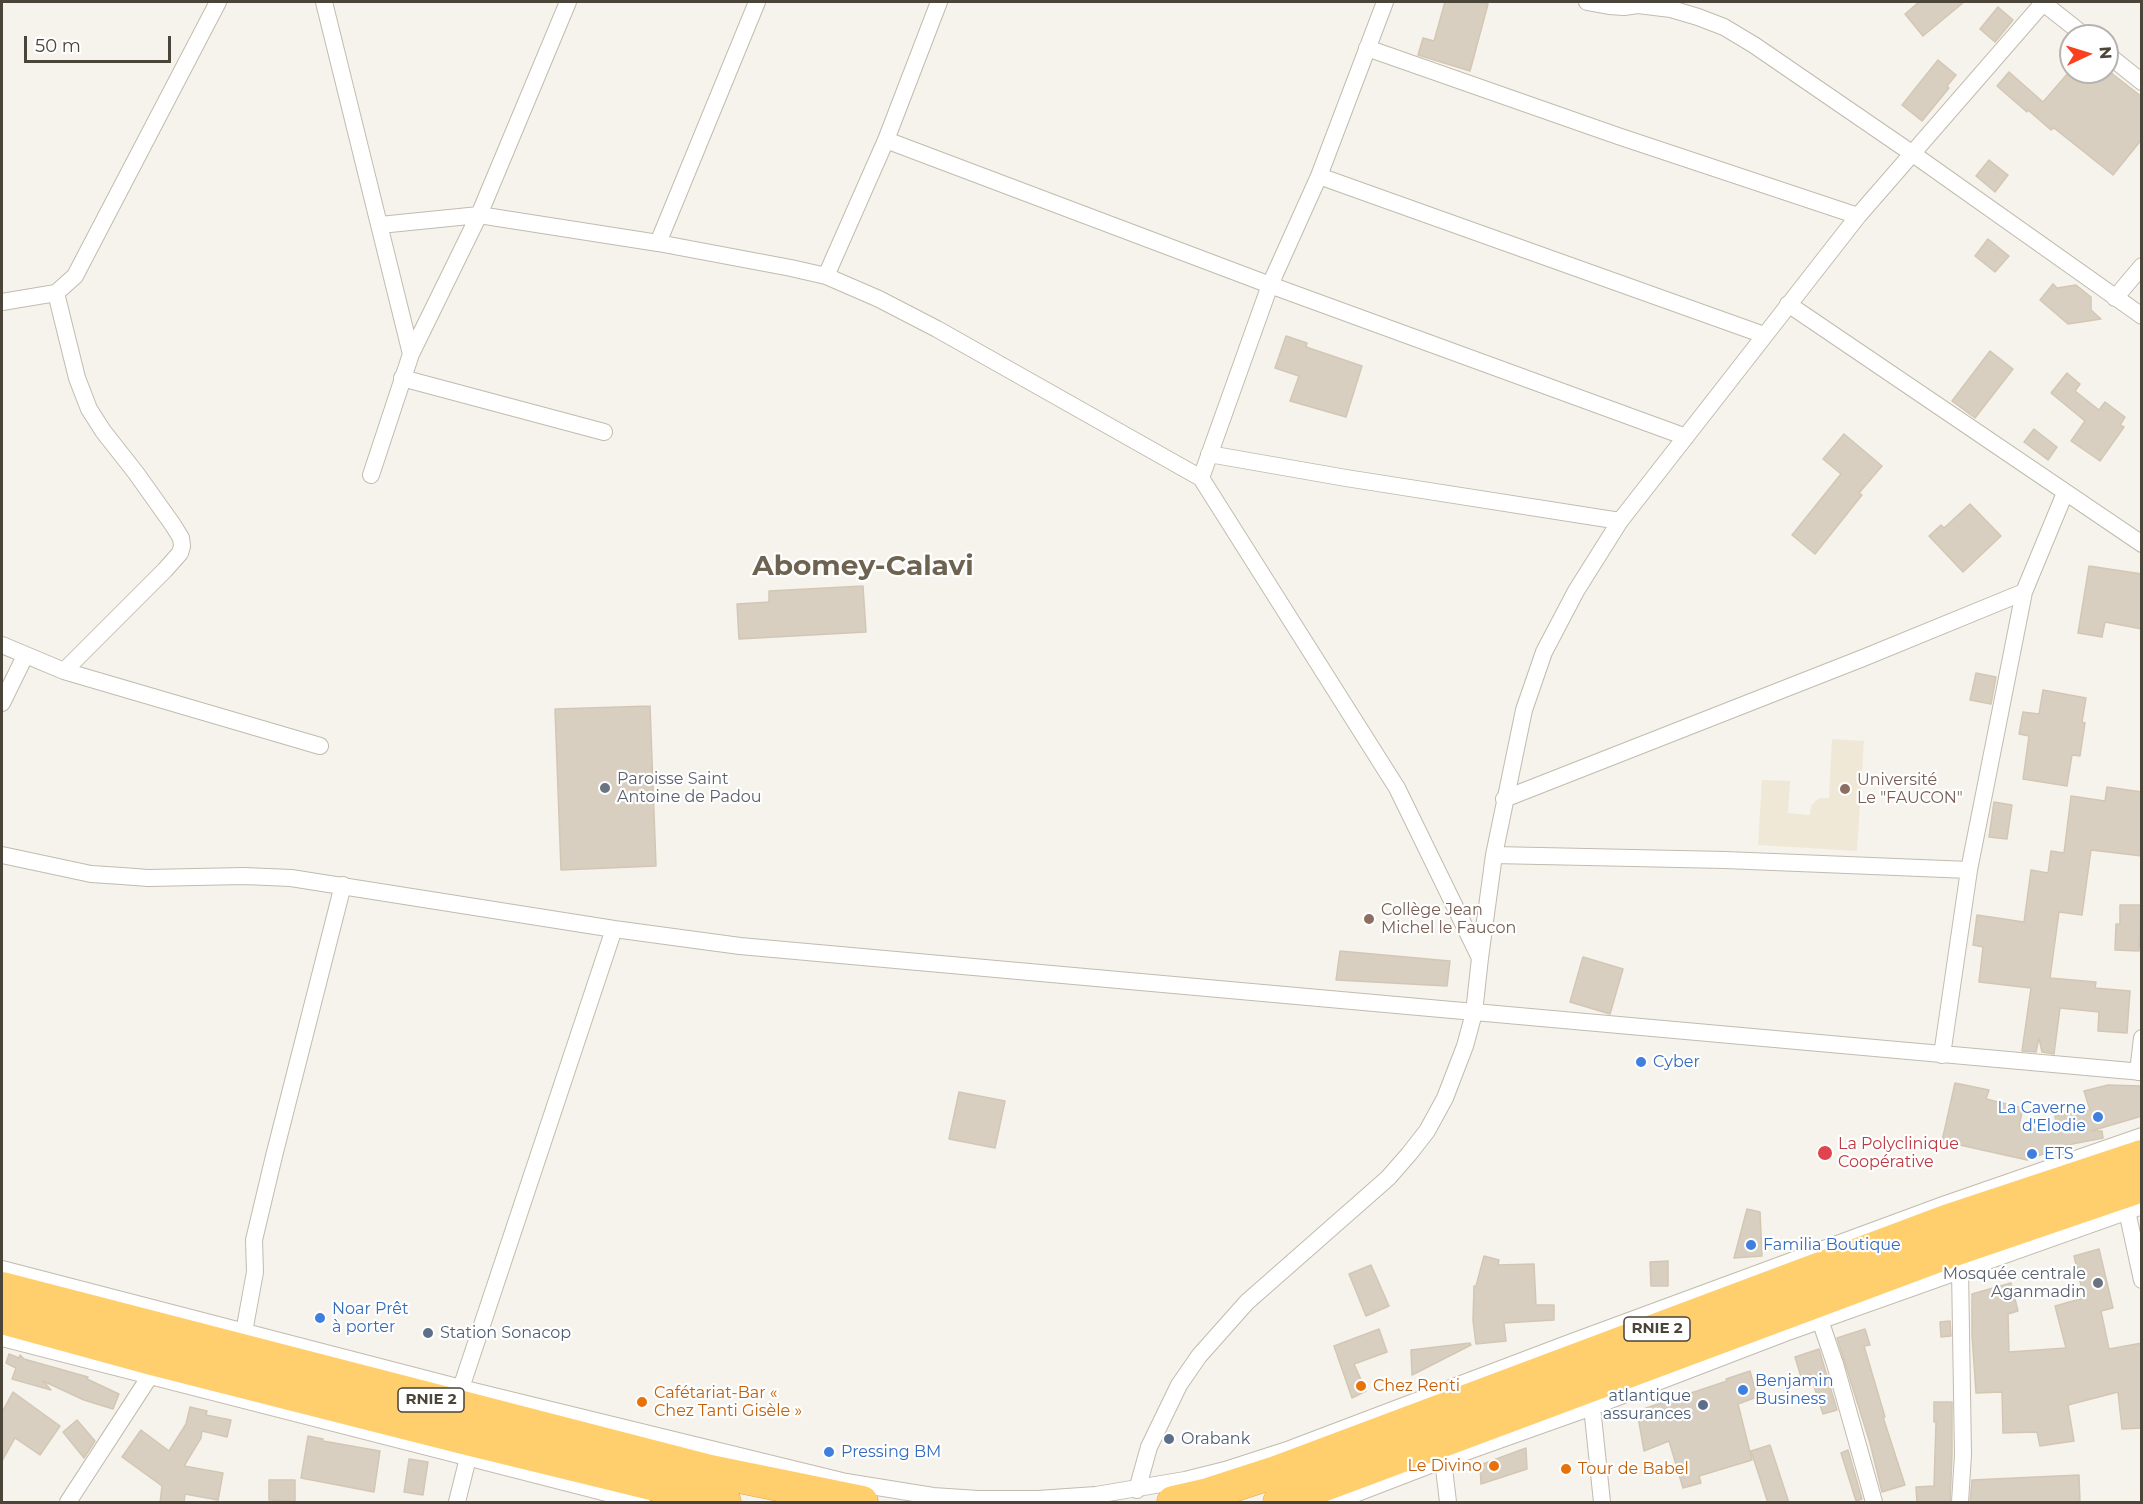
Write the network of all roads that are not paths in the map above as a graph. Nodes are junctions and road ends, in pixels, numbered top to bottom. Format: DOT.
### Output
graph roads {
  1 [pos="218,2"];
  2 [pos="324,2"];
  3 [pos="568,2"];
  4 [pos="757,2"];
  5 [pos="939,2"];
  6 [pos="1385,2"];
  7 [pos="1587,2"];
  8 [pos="2043,2"];
  9 [pos="1639,3"];
  10 [pos="2070,24"];
  11 [pos="1367,48"];
  12 [pos="2119,64"];
  13 [pos="2142,82"];
  14 [pos="886,140"];
  15 [pos="1912,154"];
  16 [pos="1319,176"];
  17 [pos="479,215"];
  18 [pos="1858,216"];
  19 [pos="380,225"];
  20 [pos="658,243"];
  21 [pos="2142,266"];
  22 [pos="826,276"];
  23 [pos="1270,285"];
  24 [pos="56,293"];
  25 [pos="2115,298"];
  26 [pos="2,302"];
  27 [pos="1788,304"];
  28 [pos="2142,316"];
  29 [pos="1764,335"];
  30 [pos="411,354"];
  31 [pos="402,378"];
  32 [pos="604,432"];
  33 [pos="1686,437"];
  34 [pos="1209,454"];
  35 [pos="371,475"];
  36 [pos="1201,478"];
  37 [pos="2065,493"];
  38 [pos="1620,521"];
  39 [pos="2142,544"];
  40 [pos="2024,592"];
  41 [pos="2,645"];
  42 [pos="25,656"];
  43 [pos="64,671"];
  44 [pos="2,703"];
  45 [pos="320,746"];
  46 [pos="1504,799"];
  47 [pos="2,855"];
  48 [pos="1494,855"];
  49 [pos="1970,870"];
  50 [pos="343,885"];
  51 [pos="614,928"];
  52 [pos="1480,958"];
  53 [pos="1474,1013"];
  54 [pos="2142,1038"];
  55 [pos="1942,1055"];
  56 [pos="2140,1072"];
  57 [pos="2142,1136"];
  58 [pos="2142,1156"];
  59 [pos="2137,1201"];
  60 [pos="2,1269"];
  61 [pos="1960,1269"];
  62 [pos="2142,1280"];
  63 [pos="2,1288"];
  64 [pos="2,1318"];
  65 [pos="1820,1320"];
  66 [pos="244,1332"];
  67 [pos="2,1338"];
  68 [pos="150,1376"];
  69 [pos="461,1388"];
  70 [pos="1592,1407"];
  71 [pos="468,1458"];
  72 [pos="1443,1460"];
  73 [pos="1137,1490"];
  74 [pos="69,1503"];
  75 [pos="457,1503"];
  76 [pos="642,1503"];
  77 [pos="726,1503"];
  78 [pos="862,1503"];
  79 [pos="1173,1503"];
  80 [pos="1279,1503"];
  81 [pos="1334,1503"];
  82 [pos="1448,1503"];
  83 [pos="1602,1503"];
  84 [pos="1874,1503"];
  85 [pos="1960,1503"];
  1 -- 24 [label="street"];
  2 -- 19 [label="street"];
  3 -- 17 [label="street"];
  4 -- 20 [label="street"];
  5 -- 14 [label="street"];
  6 -- 11 [label="street"];
  7 -- 9 [label="street"];
  8 -- 10 [label="street"];
  8 -- 15 [label="street"];
  9 -- 15 [label="street"];
  11 -- 16 [label="street"];
  11 -- 18 [label="street"];
  12 -- 13 [label="street"];
  14 -- 22 [label="street"];
  14 -- 23 [label="street"];
  15 -- 18 [label="street"];
  15 -- 25 [label="street"];
  16 -- 23 [label="street"];
  16 -- 29 [label="street"];
  17 -- 19 [label="street"];
  17 -- 20 [label="street"];
  17 -- 30 [label="street"];
  18 -- 27 [label="street"];
  19 -- 30 [label="street"];
  20 -- 22 [label="street"];
  21 -- 25 [label="street"];
  22 -- 36 [label="street"];
  23 -- 33 [label="street"];
  23 -- 34 [label="street"];
  24 -- 26 [label="street"];
  24 -- 43 [label="street"];
  25 -- 28 [label="street"];
  27 -- 29 [label="street"];
  27 -- 37 [label="street"];
  29 -- 33 [label="street"];
  30 -- 31 [label="street"];
  31 -- 32 [label="street"];
  31 -- 35 [label="street"];
  33 -- 38 [label="street"];
  34 -- 36 [label="street"];
  34 -- 38 [label="street"];
  36 -- 52 [label="street"];
  37 -- 39 [label="street"];
  37 -- 40 [label="street"];
  38 -- 46 [label="street"];
  40 -- 46 [label="street"];
  40 -- 49 [label="street"];
  41 -- 42 [label="street"];
  42 -- 43 [label="street"];
  42 -- 44 [label="street"];
  43 -- 45 [label="street"];
  46 -- 48 [label="street"];
  47 -- 50 [label="street"];
  48 -- 49 [label="street"];
  48 -- 52 [label="street"];
  49 -- 55 [label="street"];
  50 -- 51 [label="street"];
  50 -- 66 [label="street"];
  51 -- 53 [label="street"];
  51 -- 69 [label="street"];
  52 -- 53 [label="street"];
  53 -- 55 [label="street"];
  53 -- 73 [label="street"];
  54 -- 56 [label="street"];
  55 -- 56 [label="street"];
  57 -- 73 [label="street"];
  58 -- 79 [label="highway, RNIE 2 / RNIE 2"];
  59 -- 61 [label="street"];
  59 -- 62 [label="street"];
  59 -- 80 [label="highway, RNIE 2 / RNIE 2"];
  60 -- 66 [label="street"];
  61 -- 65 [label="street"];
  61 -- 85 [label="street"];
  63 -- 78 [label="highway, RNIE 2 / RNIE 2"];
  64 -- 77 [label="highway, RNIE 2 / RNIE 2"];
  65 -- 70 [label="street"];
  65 -- 84 [label="street"];
  66 -- 69 [label="street"];
  67 -- 68 [label="street"];
  68 -- 71 [label="street"];
  68 -- 74 [label="street"];
  69 -- 73 [label="street"];
  70 -- 72 [label="street"];
  70 -- 83 [label="street"];
  71 -- 75 [label="street"];
  71 -- 76 [label="street"];
  72 -- 81 [label="street"];
  72 -- 82 [label="street"];
}
